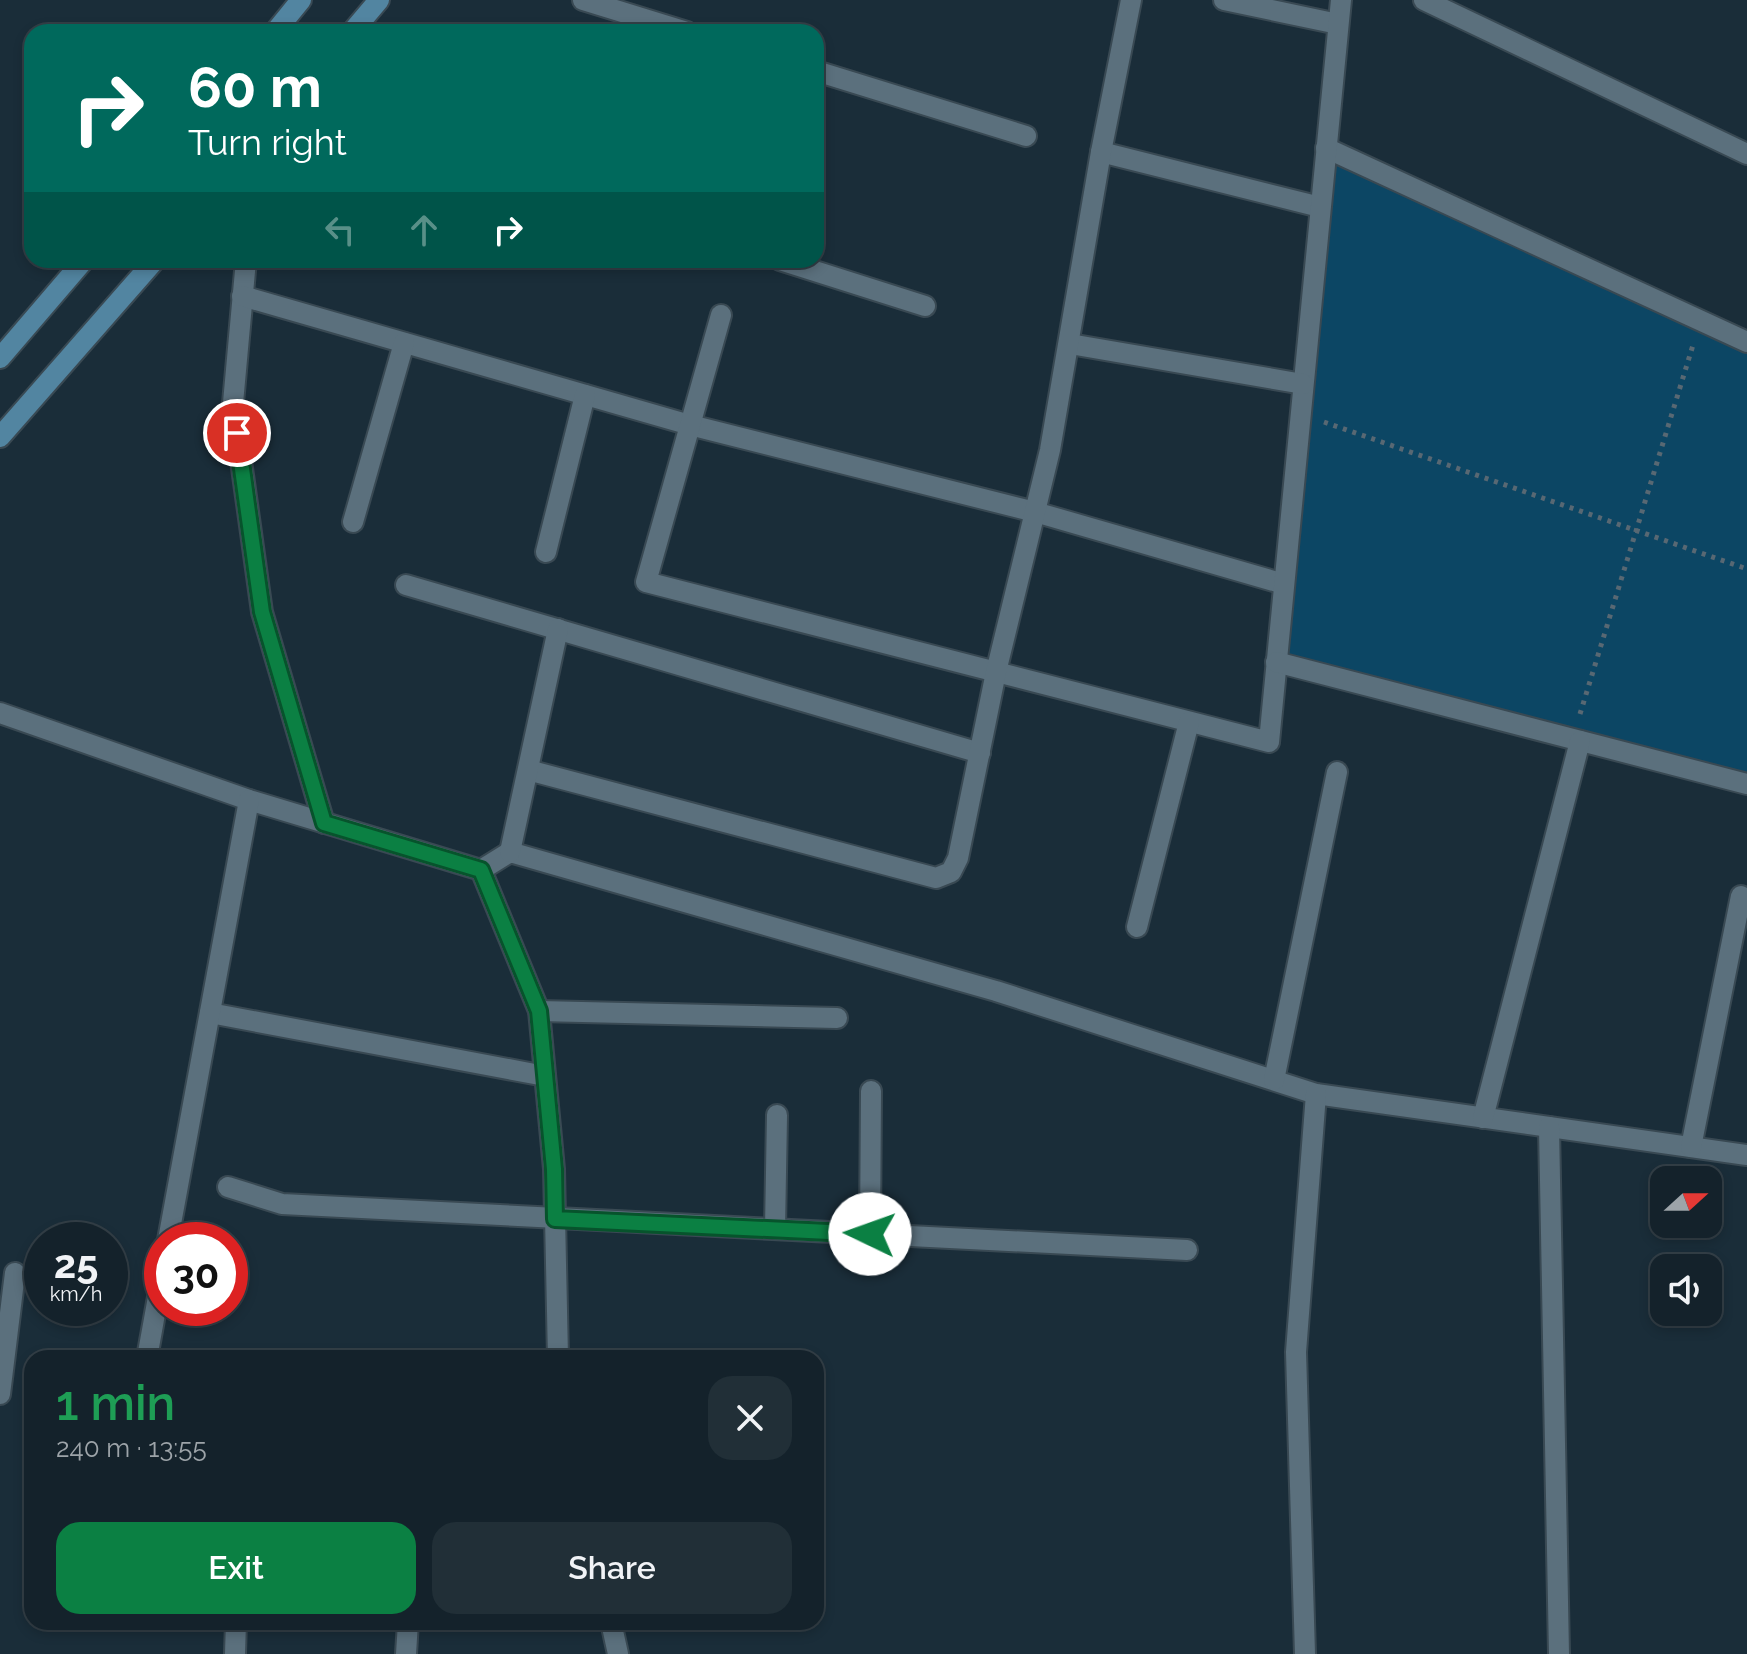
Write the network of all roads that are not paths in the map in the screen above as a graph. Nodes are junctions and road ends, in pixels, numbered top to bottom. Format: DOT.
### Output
graph roads {
  1 [pos="301,0"];
  2 [pos="379,0"];
  3 [pos="583,0"];
  4 [pos="1131,0"];
  5 [pos="1224,0"];
  6 [pos="1341,0"];
  7 [pos="1424,0"];
  8 [pos="282,24"];
  9 [pos="359,24"];
  10 [pos="661,24"];
  11 [pos="1338,24"];
  12 [pos="824,73"];
  13 [pos="1026,136"];
  14 [pos="1326,148"];
  15 [pos="1101,152"];
  16 [pos="1747,154"];
  17 [pos="1320,207"];
  18 [pos="77,268"];
  19 [pos="148,268"];
  20 [pos="245,268"];
  21 [pos="805,268"];
  22 [pos="242,296"];
  23 [pos="925,306"];
  24 [pos="721,315"];
  25 [pos="1747,342"];
  26 [pos="404,343"];
  27 [pos="1070,344"];
  28 [pos="0,358"];
  29 [pos="1303,384"];
  30 [pos="585,395"];
  31 [pos="690,425"];
  32 [pos="0,437"];
  33 [pos="1035,512"];
  34 [pos="353,522"];
  35 [pos="546,552"];
  36 [pos="1284,584"];
  37 [pos="406,585"];
  38 [pos="558,629"];
  39 [pos="1276,662"];
  40 [pos="996,672"];
  41 [pos="0,713"];
  42 [pos="1189,722"];
  43 [pos="1576,740"];
  44 [pos="980,753"];
  45 [pos="528,770"];
  46 [pos="1337,772"];
  47 [pos="1747,784"];
  48 [pos="249,800"];
  49 [pos="324,823"];
  50 [pos="510,852"];
  51 [pos="481,870"];
  52 [pos="1741,896"];
  53 [pos="1137,927"];
  54 [pos="539,1011"];
  55 [pos="210,1013"];
  56 [pos="837,1018"];
  57 [pos="545,1076"];
  58 [pos="1274,1080"];
  59 [pos="871,1091"];
  60 [pos="1316,1094"];
  61 [pos="777,1115"];
  62 [pos="1483,1118"];
  63 [pos="1549,1127"];
  64 [pos="1691,1147"];
  65 [pos="1747,1155"];
  66 [pos="228,1187"];
  67 [pos="555,1219"];
  68 [pos="171,1222"];
  69 [pos="775,1229"];
  70 [pos="870,1234"];
  71 [pos="1187,1250"];
  72 [pos="15,1273"];
  73 [pos="153,1326"];
  74 [pos="148,1350"];
  75 [pos="558,1350"];
  76 [pos="0,1394"];
  77 [pos="236,1630"];
  78 [pos="408,1630"];
  79 [pos="613,1630"];
  80 [pos="235,1654"];
  81 [pos="406,1654"];
  82 [pos="618,1654"];
  83 [pos="1305,1654"];
  84 [pos="1559,1654"];
  1 -- 8 [label="main road"];
  2 -- 9 [label="main road"];
  3 -- 10 [label="street"];
  4 -- 15 [label="street"];
  5 -- 11 [label="street"];
  6 -- 11 [label="street"];
  7 -- 16 [label="street"];
  11 -- 14 [label="street"];
  12 -- 13 [label="street"];
  14 -- 17 [label="street"];
  14 -- 25 [label="street"];
  15 -- 17 [label="street"];
  15 -- 27 [label="street"];
  17 -- 29 [label="street"];
  18 -- 28 [label="main road"];
  19 -- 32 [label="main road"];
  20 -- 22 [label="street"];
  21 -- 23 [label="street"];
  22 -- 26 [label="street"];
  22 -- 49 [label="street"];
  24 -- 31 [label="street"];
  26 -- 30 [label="street"];
  26 -- 34 [label="street"];
  27 -- 29 [label="street"];
  27 -- 33 [label="street"];
  29 -- 36 [label="street"];
  30 -- 31 [label="street"];
  30 -- 35 [label="street"];
  31 -- 33 [label="street"];
  31 -- 40 [label="street"];
  33 -- 36 [label="street"];
  33 -- 40 [label="street"];
  36 -- 39 [label="street"];
  37 -- 38 [label="street"];
  38 -- 44 [label="street"];
  38 -- 45 [label="street"];
  39 -- 42 [label="street"];
  39 -- 43 [label="street"];
  40 -- 42 [label="street"];
  40 -- 44 [label="street"];
  41 -- 48 [label="street"];
  42 -- 53 [label="street"];
  43 -- 47 [label="street"];
  43 -- 62 [label="street"];
  44 -- 45 [label="street"];
  45 -- 50 [label="street"];
  46 -- 58 [label="street"];
  48 -- 49 [label="street"];
  48 -- 55 [label="street"];
  49 -- 51 [label="street"];
  50 -- 51 [label="street"];
  50 -- 58 [label="street"];
  51 -- 54 [label="street"];
  52 -- 64 [label="street"];
  54 -- 56 [label="street"];
  54 -- 57 [label="street"];
  55 -- 57 [label="street"];
  55 -- 68 [label="street"];
  57 -- 67 [label="street"];
  58 -- 60 [label="street"];
  59 -- 70 [label="street"];
  60 -- 62 [label="street"];
  60 -- 83 [label="street"];
  61 -- 69 [label="street"];
  62 -- 63 [label="street"];
  63 -- 64 [label="street"];
  63 -- 84 [label="street"];
  64 -- 65 [label="street"];
  66 -- 67 [label="street"];
  67 -- 69 [label="street"];
  67 -- 75 [label="street"];
  69 -- 70 [label="street"];
  70 -- 71 [label="street"];
  72 -- 76 [label="street"];
  73 -- 74 [label="street"];
  77 -- 80 [label="street"];
  78 -- 81 [label="street"];
  79 -- 82 [label="street"];
}
